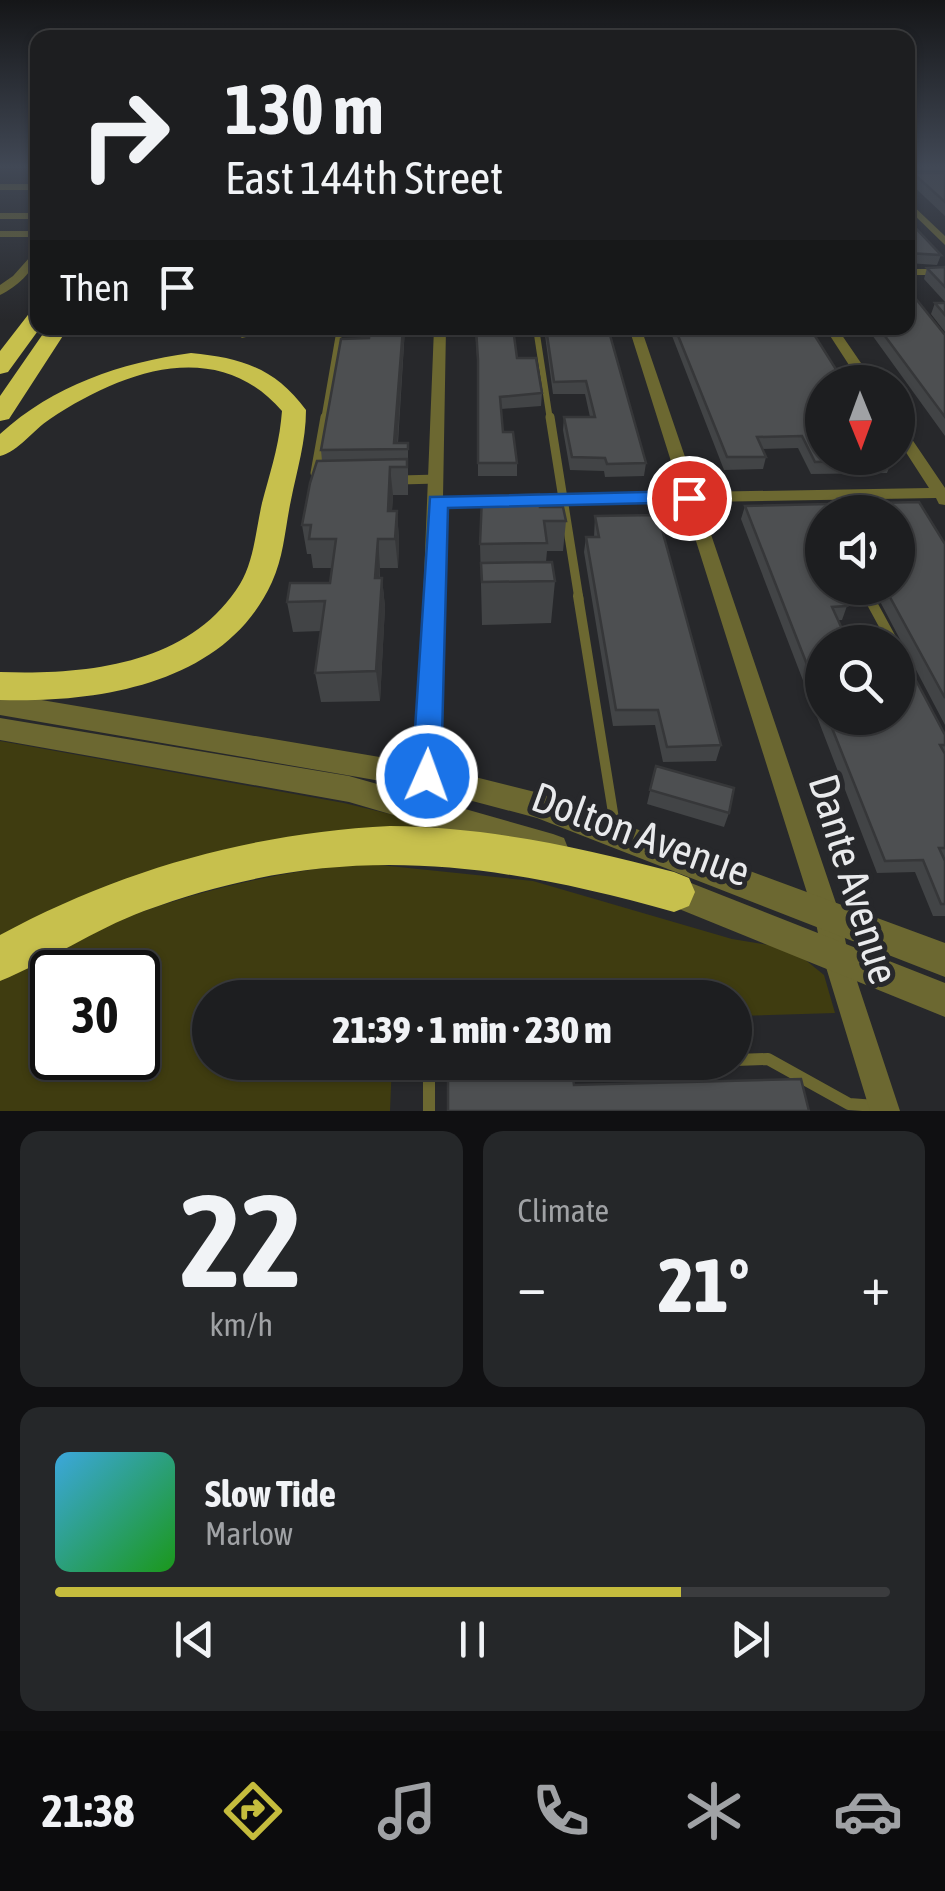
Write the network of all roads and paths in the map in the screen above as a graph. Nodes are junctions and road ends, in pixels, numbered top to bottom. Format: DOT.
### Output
graph roads {
  1 [pos="921,218"];
  2 [pos="0,234"];
  3 [pos="30,234"];
  4 [pos="945,242"];
  5 [pos="30,261"];
  6 [pos="915,272"];
  7 [pos="945,272"];
  8 [pos="0,291"];
  9 [pos="30,326"];
  10 [pos="52,335"];
  11 [pos="339,335"];
  12 [pos="440,335"];
  13 [pos="537,335"];
  14 [pos="637,335"];
  15 [pos="835,335"];
  16 [pos="855,365"];
  17 [pos="0,367"];
  18 [pos="0,414"];
  19 [pos="0,448"];
  20 [pos="915,453"];
  21 [pos="438,479"];
  22 [pos="384,480"];
  23 [pos="331,481"];
  24 [pos="805,495"];
  25 [pos="915,495"];
  26 [pos="943,495"];
  27 [pos="689,498"];
  28 [pos="563,500"];
  29 [pos="438,502"];
  30 [pos="0,686"];
  31 [pos="0,704"];
  32 [pos="0,730"];
  33 [pos="427,776"];
  34 [pos="615,831"];
  35 [pos="674,892"];
  36 [pos="828,918"];
  37 [pos="835,954"];
  38 [pos="0,959"];
  39 [pos="945,960"];
  40 [pos="945,1000"];
  41 [pos="752,1059"];
  42 [pos="799,1076"];
  43 [pos="429,1080"];
  44 [pos="804,1094"];
  45 [pos="850,1108"];
  46 [pos="884,1109"];
  47 [pos="430,1111"];
  1 -- 4 [label="street"];
  2 -- 3 [label="street"];
  5 -- 8 [label="street"];
  6 -- 7 [label="street"];
  9 -- 17 [label="highway"];
  10 -- 18 [label="highway"];
  11 -- 23 [label="lane"];
  12 -- 21 [label="street"];
  13 -- 28 [label="lane"];
  14 -- 27 [label="street, Dante Avenue"];
  15 -- 16 [label="street"];
  19 -- 30 [label="highway"];
  20 -- 26 [label="street"];
  21 -- 22 [label="lane"];
  21 -- 29 [label="street"];
  24 -- 27 [label="street"];
  25 -- 26 [label="street"];
  27 -- 28 [label="street"];
  27 -- 36 [label="street, Dante Avenue"];
  28 -- 29 [label="street"];
  28 -- 34 [label="lane"];
  29 -- 33 [label="street"];
  31 -- 33 [label="street, Dolton Avenue"];
  32 -- 35 [label="street, Dolton Avenue"];
  33 -- 34 [label="street, Dolton Avenue"];
  34 -- 36 [label="street, Dolton Avenue"];
  35 -- 37 [label="street, Dolton Avenue"];
  35 -- 38 [label="highway"];
  36 -- 37 [label="street, Dante Avenue"];
  36 -- 39 [label="street, Dolton Avenue"];
  37 -- 40 [label="street, Dolton Avenue"];
  37 -- 46 [label="street, Dante Avenue"];
  41 -- 42 [label="lane"];
  42 -- 44 [label="lane"];
  42 -- 45 [label="lane"];
  43 -- 47 [label="lane"];
  45 -- 46 [label="lane"];
}
